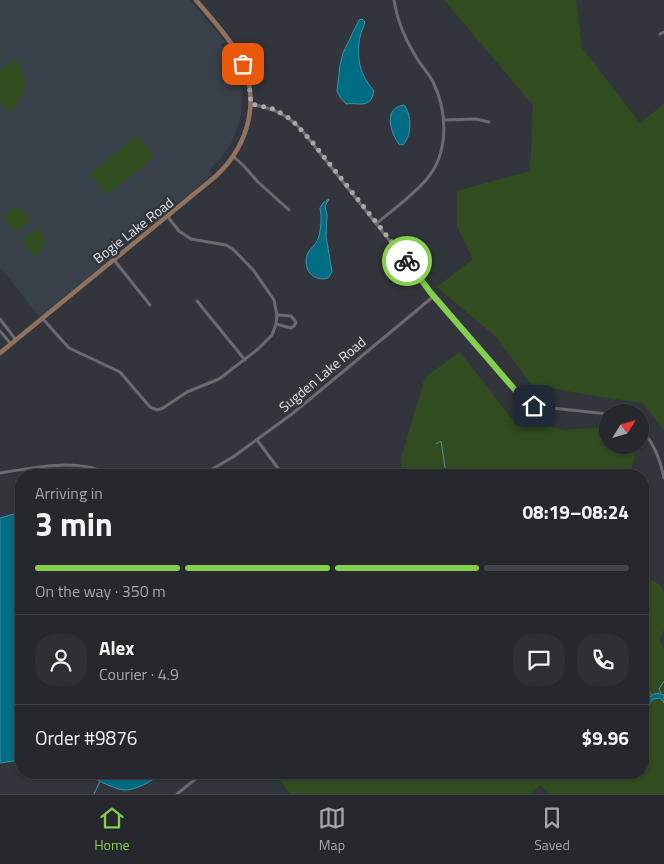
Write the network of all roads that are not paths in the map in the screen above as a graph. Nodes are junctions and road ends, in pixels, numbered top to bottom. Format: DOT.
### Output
graph roads {
  1 [pos="196,0"];
  2 [pos="394,0"];
  3 [pos="251,104"];
  4 [pos="445,120"];
  5 [pos="489,122"];
  6 [pos="234,157"];
  7 [pos="289,210"];
  8 [pos="168,217"];
  9 [pos="377,223"];
  10 [pos="114,260"];
  11 [pos="434,296"];
  12 [pos="197,301"];
  13 [pos="150,305"];
  14 [pos="277,315"];
  15 [pos="42,318"];
  16 [pos="0,319"];
  17 [pos="276,324"];
  18 [pos="0,331"];
  19 [pos="16,340"];
  20 [pos="11,344"];
  21 [pos="0,353"];
  22 [pos="245,360"];
  23 [pos="599,413"];
  24 [pos="257,440"];
  25 [pos="649,440"];
  26 [pos="34,469"];
  27 [pos="96,469"];
  28 [pos="212,469"];
  29 [pos="279,469"];
  30 [pos="15,471"];
  31 [pos="0,473"];
  32 [pos="664,478"];
  33 [pos="195,779"];
  34 [pos="177,794"];
  1 -- 3 [label="main road, Bogie Lake Road"];
  2 -- 4 [label="street"];
  3 -- 6 [label="main road, Bogie Lake Road"];
  3 -- 9 [label="street"];
  4 -- 5 [label="street"];
  4 -- 9 [label="street"];
  6 -- 7 [label="street"];
  6 -- 8 [label="main road, Bogie Lake Road"];
  8 -- 10 [label="main road, Bogie Lake Road"];
  8 -- 14 [label="street"];
  9 -- 11 [label="street"];
  10 -- 13 [label="street"];
  10 -- 15 [label="main road, Bogie Lake Road"];
  11 -- 23 [label="street"];
  11 -- 24 [label="street, Sugden Lake Road"];
  12 -- 22 [label="street"];
  14 -- 17 [label="street"];
  14 -- 17 [label="street"];
  15 -- 19 [label="main road, Bogie Lake Road"];
  15 -- 22 [label="street"];
  16 -- 19 [label="street"];
  17 -- 22 [label="street"];
  18 -- 20 [label="street"];
  19 -- 20 [label="main road, Bogie Lake Road"];
  20 -- 21 [label="main road, Bogie Lake Road"];
  24 -- 28 [label="street, Sugden Lake Road"];
  24 -- 29 [label="street"];
  25 -- 32 [label="street"];
  26 -- 27 [label="street"];
  30 -- 31 [label="street"];
  33 -- 34 [label="street"];
}
